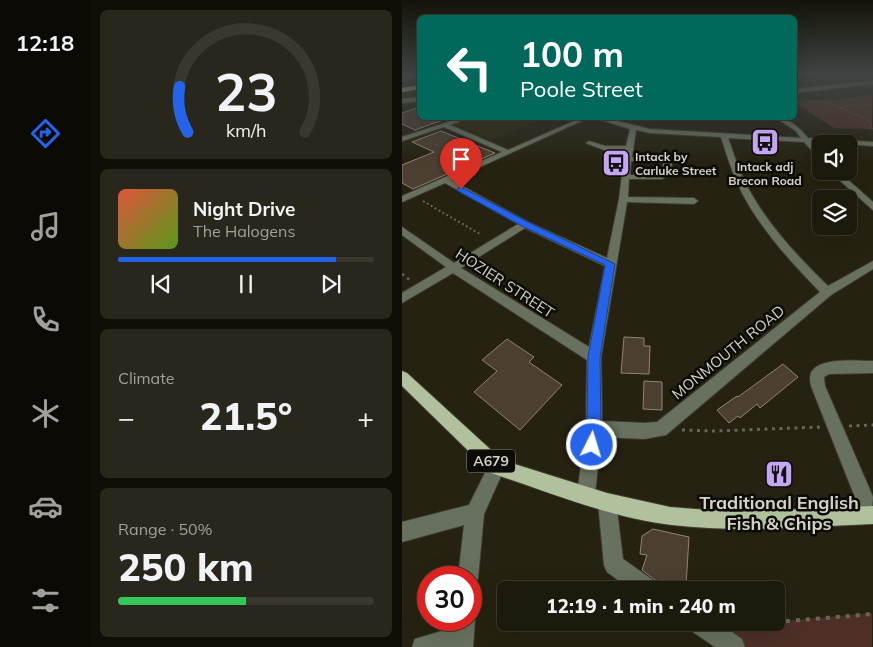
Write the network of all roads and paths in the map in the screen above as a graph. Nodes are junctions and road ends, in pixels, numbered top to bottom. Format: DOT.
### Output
graph roads {
  1 [pos="824,103"];
  2 [pos="872,104"];
  3 [pos="839,108"];
  4 [pos="460,120"];
  5 [pos="580,120"];
  6 [pos="607,120"];
  7 [pos="782,120"];
  8 [pos="444,125"];
  9 [pos="872,125"];
  10 [pos="634,128"];
  11 [pos="872,132"];
  12 [pos="724,136"];
  13 [pos="402,140"];
  14 [pos="807,140"];
  15 [pos="589,143"];
  16 [pos="872,144"];
  17 [pos="812,146"];
  18 [pos="508,152"];
  19 [pos="628,154"];
  20 [pos="626,177"];
  21 [pos="445,180"];
  22 [pos="843,180"];
  23 [pos="402,188"];
  24 [pos="413,194"];
  25 [pos="402,199"];
  26 [pos="623,199"];
  27 [pos="423,201"];
  28 [pos="694,201"];
  29 [pos="872,207"];
  30 [pos="525,224"];
  31 [pos="402,230"];
  32 [pos="480,234"];
  33 [pos="610,264"];
  34 [pos="872,264"];
  35 [pos="454,268"];
  36 [pos="827,292"];
  37 [pos="402,299"];
  38 [pos="594,357"];
  39 [pos="872,367"];
  40 [pos="402,377"];
  41 [pos="872,425"];
  42 [pos="834,427"];
  43 [pos="594,429"];
  44 [pos="660,429"];
  45 [pos="497,467"];
  46 [pos="586,494"];
  47 [pos="607,502"];
  48 [pos="475,513"];
  49 [pos="872,515"];
  50 [pos="402,532"];
  51 [pos="469,566"];
  52 [pos="637,581"];
  53 [pos="872,614"];
  54 [pos="785,621"];
  55 [pos="711,631"];
  56 [pos="463,634"];
  57 [pos="423,647"];
  58 [pos="734,647"];
  1 -- 3 [label="path"];
  2 -- 3 [label="path"];
  3 -- 9 [label="path"];
  4 -- 8 [label="street"];
  5 -- 18 [label="street"];
  6 -- 10 [label="street"];
  7 -- 14 [label="street"];
  8 -- 13 [label="street"];
  8 -- 18 [label="street"];
  9 -- 11 [label="path"];
  10 -- 12 [label="street"];
  10 -- 19 [label="street"];
  12 -- 14 [label="street"];
  12 -- 36 [label="street"];
  14 -- 16 [label="street"];
  14 -- 17 [label="street"];
  15 -- 19 [label="street"];
  18 -- 21 [label="street"];
  19 -- 20 [label="street"];
  19 -- 20 [label="street"];
  20 -- 26 [label="street"];
  21 -- 24 [label="street"];
  21 -- 30 [label="street"];
  22 -- 29 [label="street"];
  23 -- 24 [label="street"];
  24 -- 25 [label="street"];
  26 -- 28 [label="street"];
  26 -- 33 [label="street"];
  27 -- 32 [label="path"];
  30 -- 33 [label="street"];
  30 -- 35 [label="street"];
  31 -- 35 [label="street, HOZIER STREET"];
  33 -- 38 [label="street"];
  34 -- 36 [label="street, MONMOUTH ROAD"];
  35 -- 37 [label="street"];
  35 -- 38 [label="street, HOZIER STREET"];
  36 -- 44 [label="street, MONMOUTH ROAD"];
  38 -- 43 [label="street"];
  39 -- 42 [label="street"];
  40 -- 45 [label="main road, A679"];
  41 -- 42 [label="path"];
  42 -- 44 [label="path"];
  42 -- 49 [label="street"];
  43 -- 44 [label="street"];
  43 -- 46 [label="street"];
  45 -- 46 [label="main road, A679"];
  45 -- 48 [label="street"];
  46 -- 47 [label="main road, A679"];
  47 -- 49 [label="main road, A679"];
  47 -- 52 [label="street"];
  48 -- 50 [label="street"];
  48 -- 51 [label="street"];
  53 -- 54 [label="path"];
  55 -- 58 [label="street"];
  56 -- 57 [label="street"];
}
